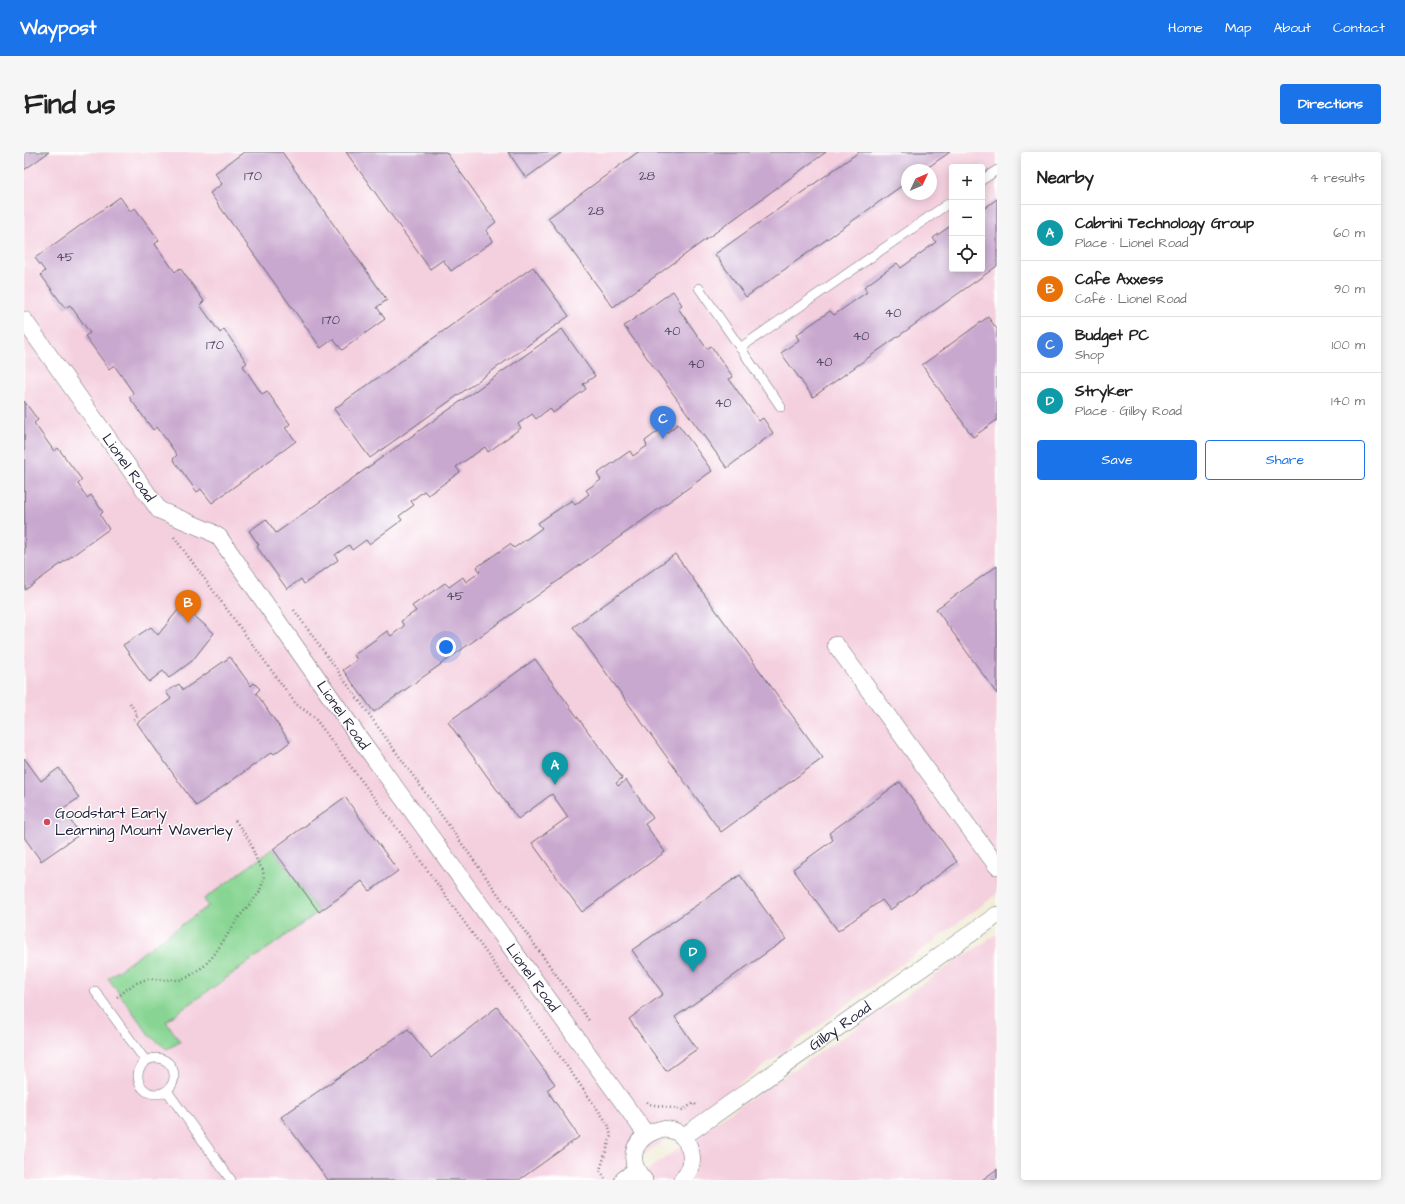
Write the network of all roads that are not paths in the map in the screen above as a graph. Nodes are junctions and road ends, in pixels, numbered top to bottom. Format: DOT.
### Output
graph roads {
  1 [pos="997,170"];
  2 [pos="985,178"];
  3 [pos="949,203"];
  4 [pos="698,288"];
  5 [pos="24,320"];
  6 [pos="740,348"];
  7 [pos="781,407"];
  8 [pos="836,645"];
  9 [pos="997,866"];
  10 [pos="997,915"];
  11 [pos="95,991"];
  12 [pos="145,1060"];
  13 [pos="167,1091"];
  14 [pos="646,1134"];
  15 [pos="683,1137"];
  16 [pos="640,1175"];
  17 [pos="231,1180"];
  18 [pos="623,1180"];
  19 [pos="682,1180"];
  1 -- 2 [label="lane"];
  3 -- 6 [label="lane"];
  4 -- 6 [label="lane"];
  5 -- 14 [label="street, Lionel Road"];
  6 -- 7 [label="lane"];
  8 -- 9 [label="street"];
  10 -- 15 [label="street, Gilby Road"];
  11 -- 12 [label="lane"];
  12 -- 13 [label="lane"];
  12 -- 13 [label="lane"];
  13 -- 17 [label="lane"];
  14 -- 15 [label="street"];
  14 -- 16 [label="street"];
  15 -- 19 [label="street"];
  16 -- 18 [label="street"];
}
